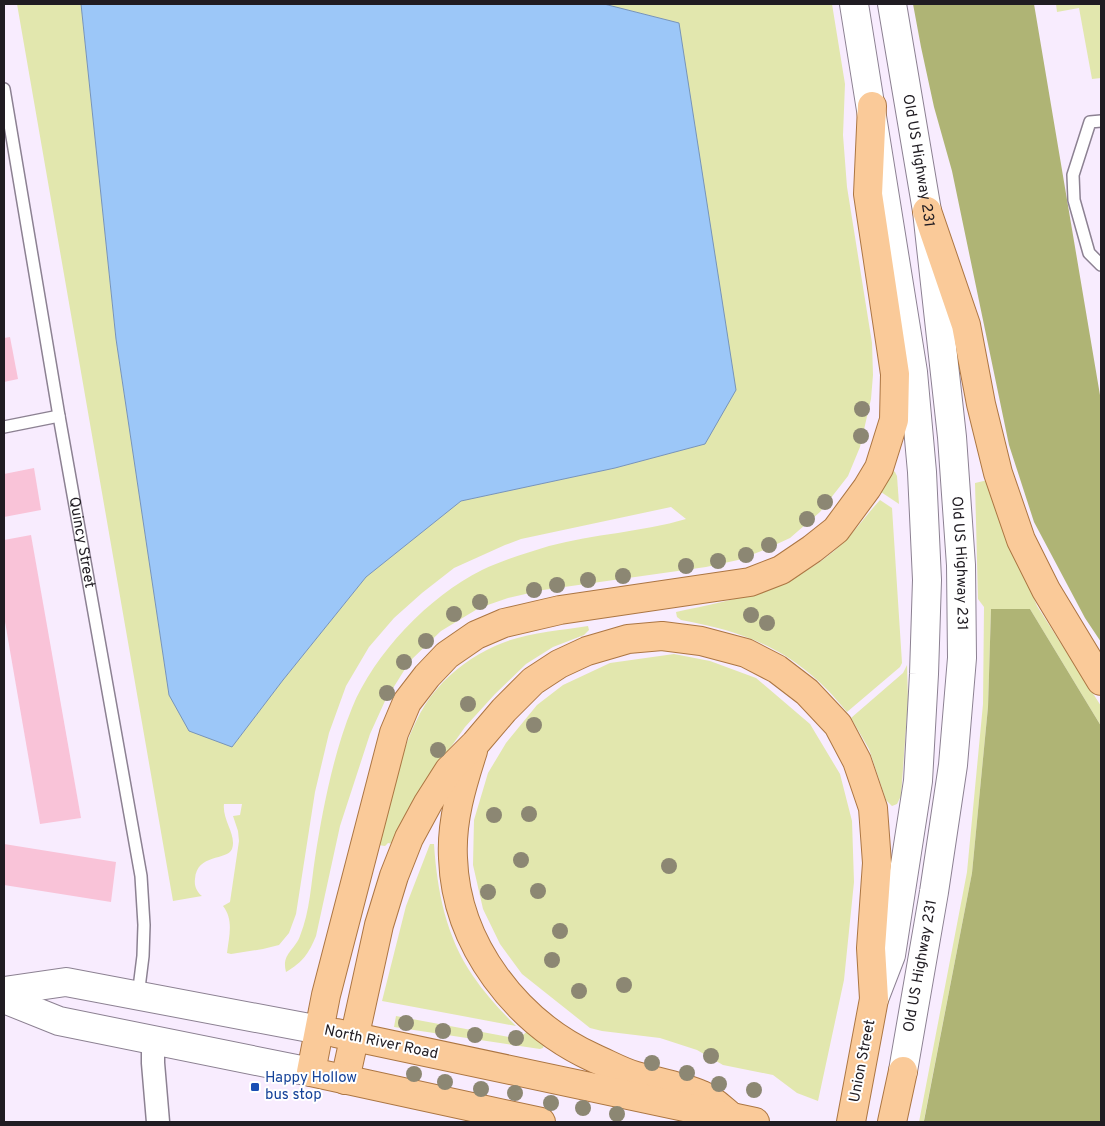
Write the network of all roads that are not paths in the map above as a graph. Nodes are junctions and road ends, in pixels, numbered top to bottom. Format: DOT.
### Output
graph roads {
  1 [pos="854,4"];
  2 [pos="892,4"];
  3 [pos="4,89"];
  4 [pos="872,106"];
  5 [pos="1101,120"];
  6 [pos="927,211"];
  7 [pos="1101,265"];
  8 [pos="59,416"];
  9 [pos="4,426"];
  10 [pos="1101,681"];
  11 [pos="475,744"];
  12 [pos="4,991"];
  13 [pos="138,996"];
  14 [pos="4,999"];
  15 [pos="874,999"];
  16 [pos="320,1030"];
  17 [pos="354,1037"];
  18 [pos="153,1040"];
  19 [pos="311,1072"];
  20 [pos="345,1080"];
  21 [pos="744,1120"];
  22 [pos="158,1122"];
  23 [pos="541,1122"];
  24 [pos="851,1122"];
  25 [pos="892,1122"];
  1 -- 4 [label="main road, Old US Highway 231"];
  2 -- 6 [label="main road, Old US Highway 231"];
  3 -- 8 [label="lane, Quincy Street"];
  4 -- 15 [label="main road, Old US Highway 231"];
  4 -- 16 [label="main road"];
  5 -- 7 [label="lane"];
  6 -- 10 [label="main road"];
  6 -- 25 [label="main road, Old US Highway 231"];
  8 -- 9 [label="lane"];
  8 -- 13 [label="lane, Quincy Street"];
  11 -- 15 [label="main road, Union Street"];
  11 -- 17 [label="main road, Union Street"];
  11 -- 21 [label="main road"];
  12 -- 13 [label="main road, North River Road"];
  13 -- 16 [label="main road, North River Road"];
  14 -- 18 [label="main road"];
  15 -- 24 [label="main road, Union Street"];
  16 -- 17 [label="main road, North River Road"];
  16 -- 19 [label="main road"];
  17 -- 20 [label="main road, Union Street"];
  17 -- 21 [label="main road, North River Road"];
  18 -- 19 [label="main road"];
  18 -- 22 [label="street"];
  19 -- 20 [label="main road"];
  20 -- 23 [label="main road"];
}
